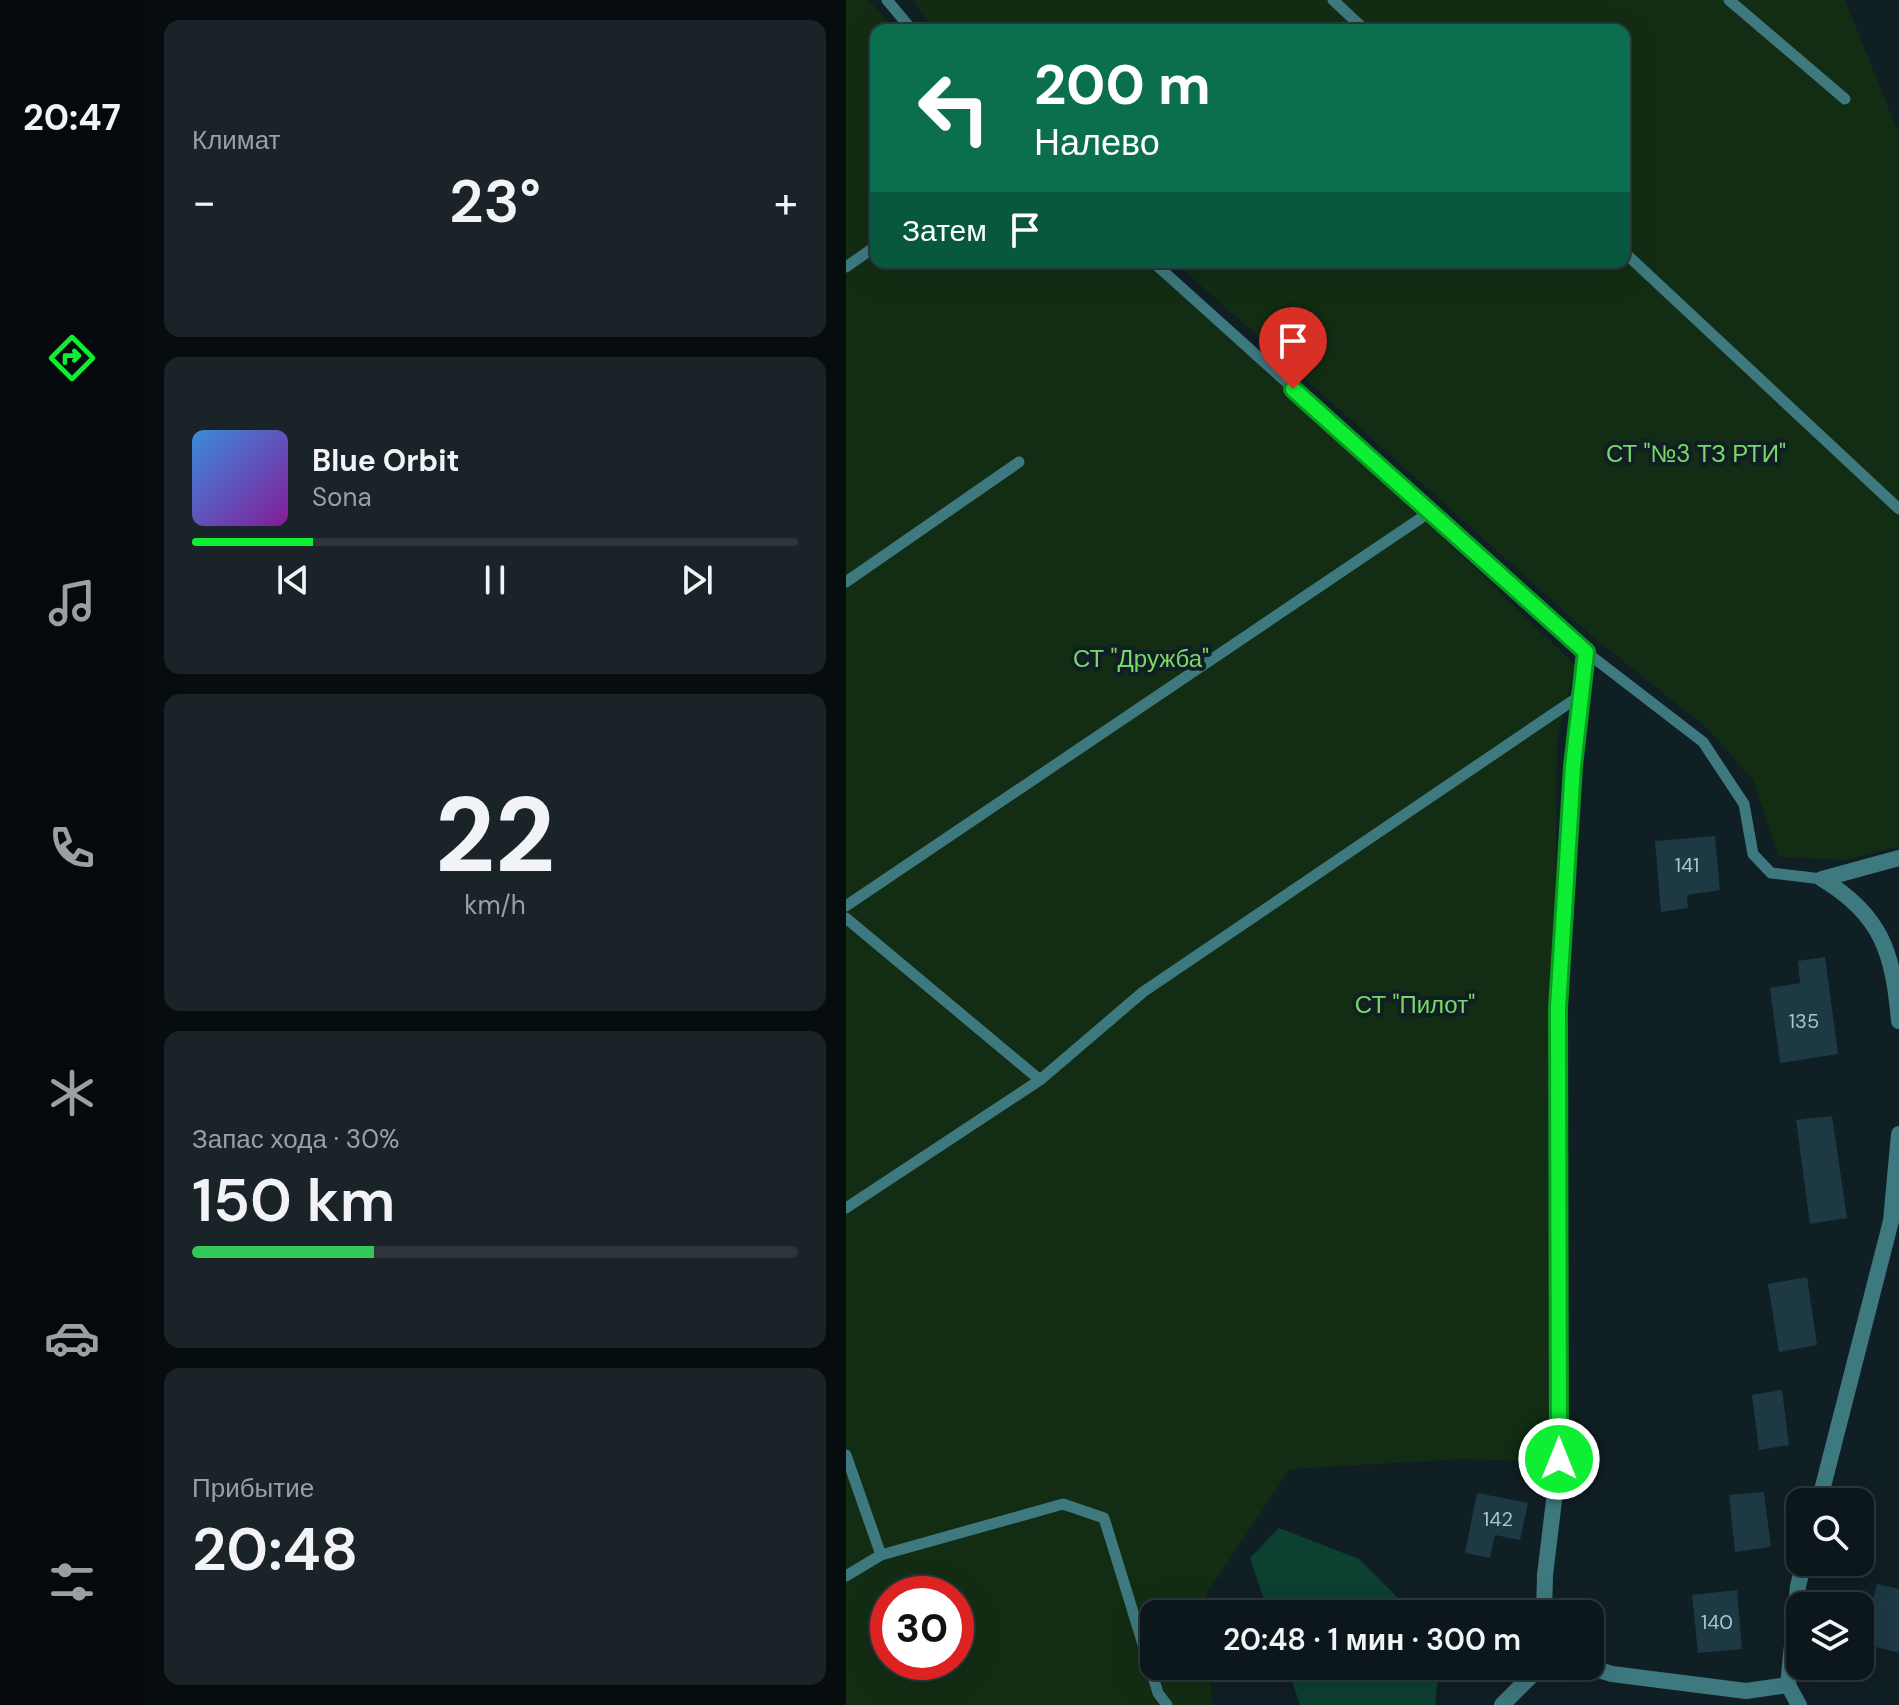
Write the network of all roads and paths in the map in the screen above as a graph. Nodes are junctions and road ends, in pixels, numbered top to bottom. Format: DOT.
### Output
graph roads {
  1 [pos="887,0"];
  2 [pos="1333,0"];
  3 [pos="1729,0"];
  4 [pos="907,24"];
  5 [pos="1359,24"];
  6 [pos="1845,99"];
  7 [pos="870,250"];
  8 [pos="1630,258"];
  9 [pos="846,267"];
  10 [pos="1160,268"];
  11 [pos="1019,462"];
  12 [pos="1899,509"];
  13 [pos="1430,512"];
  14 [pos="846,582"];
  15 [pos="1586,652"];
  16 [pos="1581,695"];
  17 [pos="1899,858"];
  18 [pos="1822,879"];
  19 [pos="846,906"];
  20 [pos="846,918"];
  21 [pos="1899,1021"];
  22 [pos="1040,1080"];
  23 [pos="1899,1134"];
  24 [pos="846,1208"];
  25 [pos="846,1455"];
  26 [pos="1823,1488"];
  27 [pos="881,1555"];
  28 [pos="846,1576"];
  29 [pos="1800,1576"];
  30 [pos="1544,1600"];
  31 [pos="1604,1672"];
  32 [pos="1527,1680"];
  33 [pos="1788,1685"];
  34 [pos="1167,1705"];
  35 [pos="1502,1705"];
  36 [pos="1799,1705"];
  1 -- 4 [label="lane"];
  2 -- 5 [label="lane"];
  3 -- 6 [label="lane"];
  7 -- 9 [label="lane"];
  8 -- 12 [label="lane"];
  10 -- 13 [label="lane"];
  11 -- 14 [label="lane"];
  13 -- 15 [label="lane"];
  13 -- 19 [label="lane"];
  15 -- 16 [label="street"];
  15 -- 18 [label="lane"];
  16 -- 22 [label="lane"];
  16 -- 30 [label="street"];
  17 -- 18 [label="street"];
  18 -- 21 [label="street"];
  20 -- 22 [label="lane"];
  22 -- 24 [label="lane"];
  23 -- 26 [label="street"];
  25 -- 27 [label="lane"];
  27 -- 28 [label="lane"];
  27 -- 34 [label="lane"];
  29 -- 33 [label="street"];
  31 -- 33 [label="street"];
  32 -- 35 [label="street"];
  33 -- 36 [label="street"];
}
